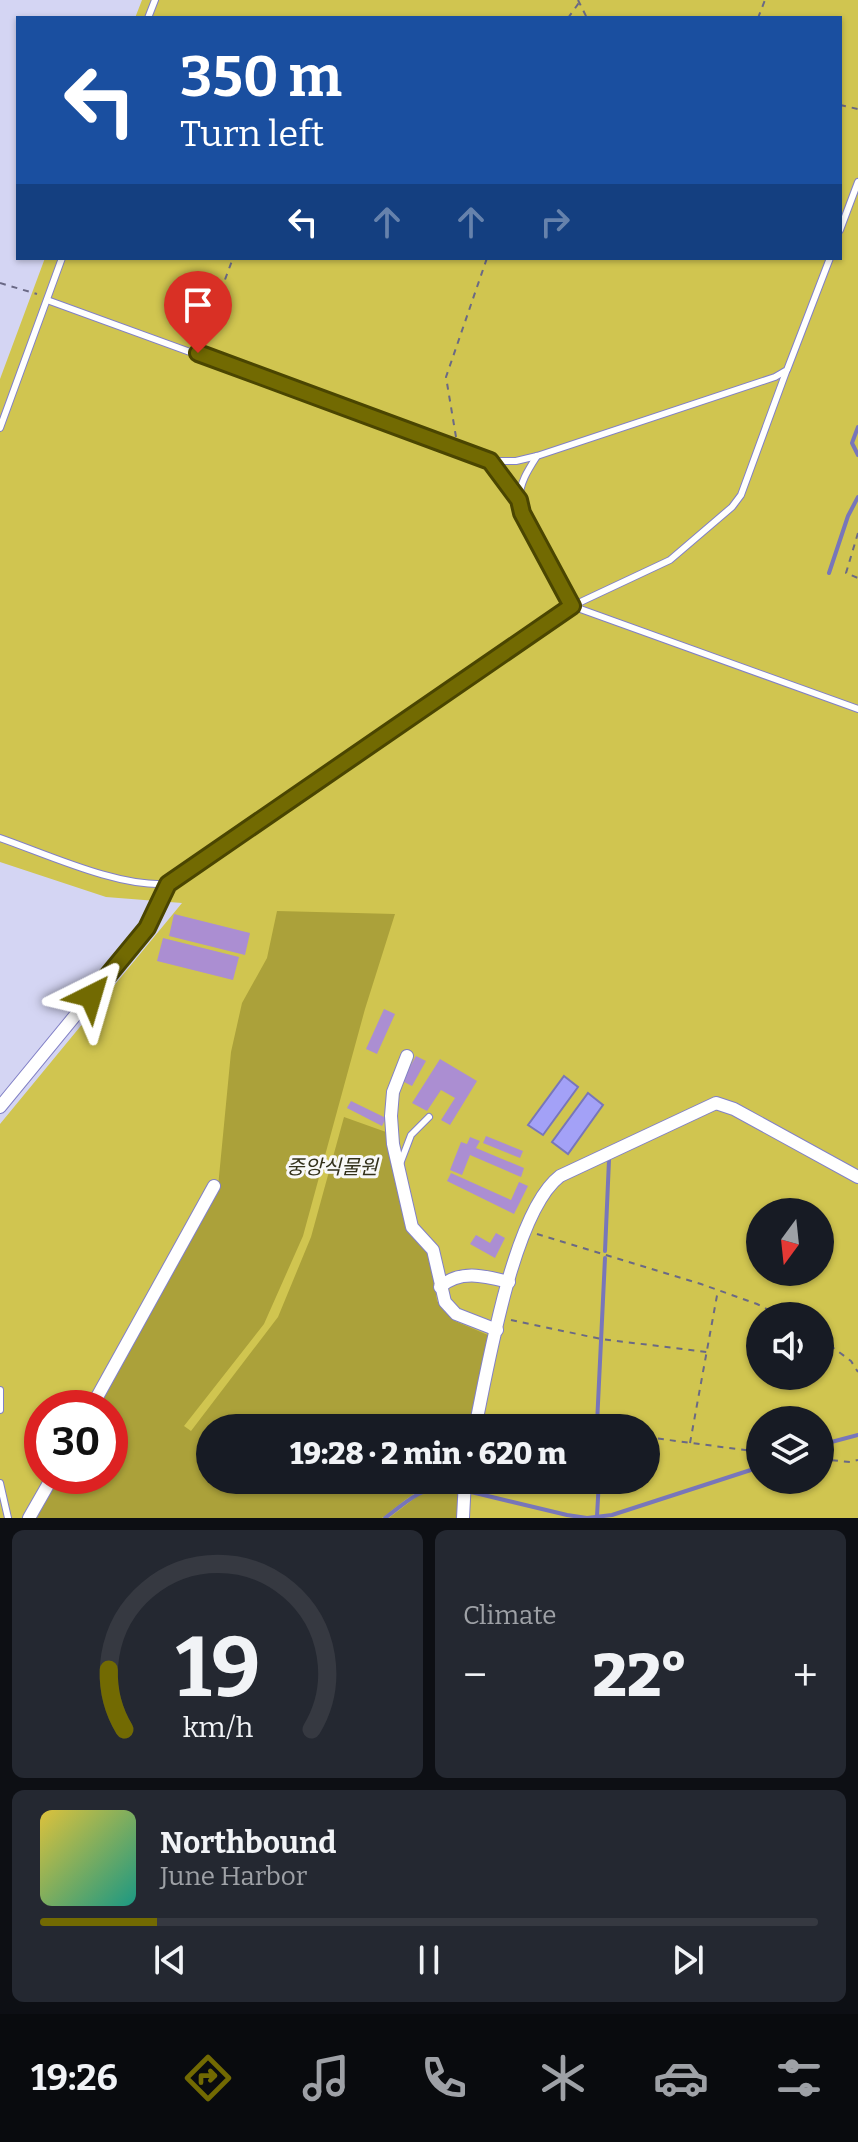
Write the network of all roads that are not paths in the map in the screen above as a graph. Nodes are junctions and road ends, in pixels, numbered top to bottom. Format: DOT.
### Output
graph roads {
  1 [pos="858,182"];
  2 [pos="842,225"];
  3 [pos="61,260"];
  4 [pos="829,260"];
  5 [pos="48,298"];
  6 [pos="787,370"];
  7 [pos="0,428"];
  8 [pos="537,456"];
  9 [pos="490,461"];
  10 [pos="519,500"];
  11 [pos="572,606"];
  12 [pos="858,709"];
  13 [pos="0,838"];
  14 [pos="168,884"];
  15 [pos="407,1056"];
  16 [pos="0,1107"];
  17 [pos="429,1117"];
  18 [pos="399,1168"];
  19 [pos="858,1177"];
  20 [pos="214,1186"];
  21 [pos="509,1282"];
  22 [pos="440,1287"];
  23 [pos="498,1324"];
  24 [pos="0,1390"];
  25 [pos="101,1390"];
  26 [pos="0,1410"];
  27 [pos="478,1414"];
  28 [pos="0,1483"];
  29 [pos="43,1494"];
  30 [pos="464,1494"];
  31 [pos="8,1518"];
  32 [pos="29,1518"];
  33 [pos="463,1518"];
  1 -- 2 [label="lane"];
  3 -- 5 [label="lane"];
  4 -- 6 [label="lane"];
  5 -- 7 [label="lane"];
  5 -- 9 [label="lane"];
  6 -- 8 [label="lane"];
  6 -- 11 [label="lane"];
  8 -- 9 [label="lane"];
  8 -- 10 [label="lane"];
  9 -- 10 [label="lane"];
  10 -- 11 [label="lane"];
  11 -- 12 [label="lane"];
  11 -- 14 [label="lane"];
  13 -- 14 [label="lane"];
  14 -- 16 [label="street"];
  15 -- 18 [label="street"];
  17 -- 18 [label="lane"];
  18 -- 22 [label="street"];
  19 -- 21 [label="street"];
  20 -- 25 [label="street"];
  21 -- 22 [label="street"];
  21 -- 23 [label="street"];
  22 -- 23 [label="street"];
  23 -- 27 [label="street"];
  24 -- 26 [label="lane"];
  28 -- 31 [label="lane"];
  29 -- 32 [label="street"];
  30 -- 33 [label="street"];
}
